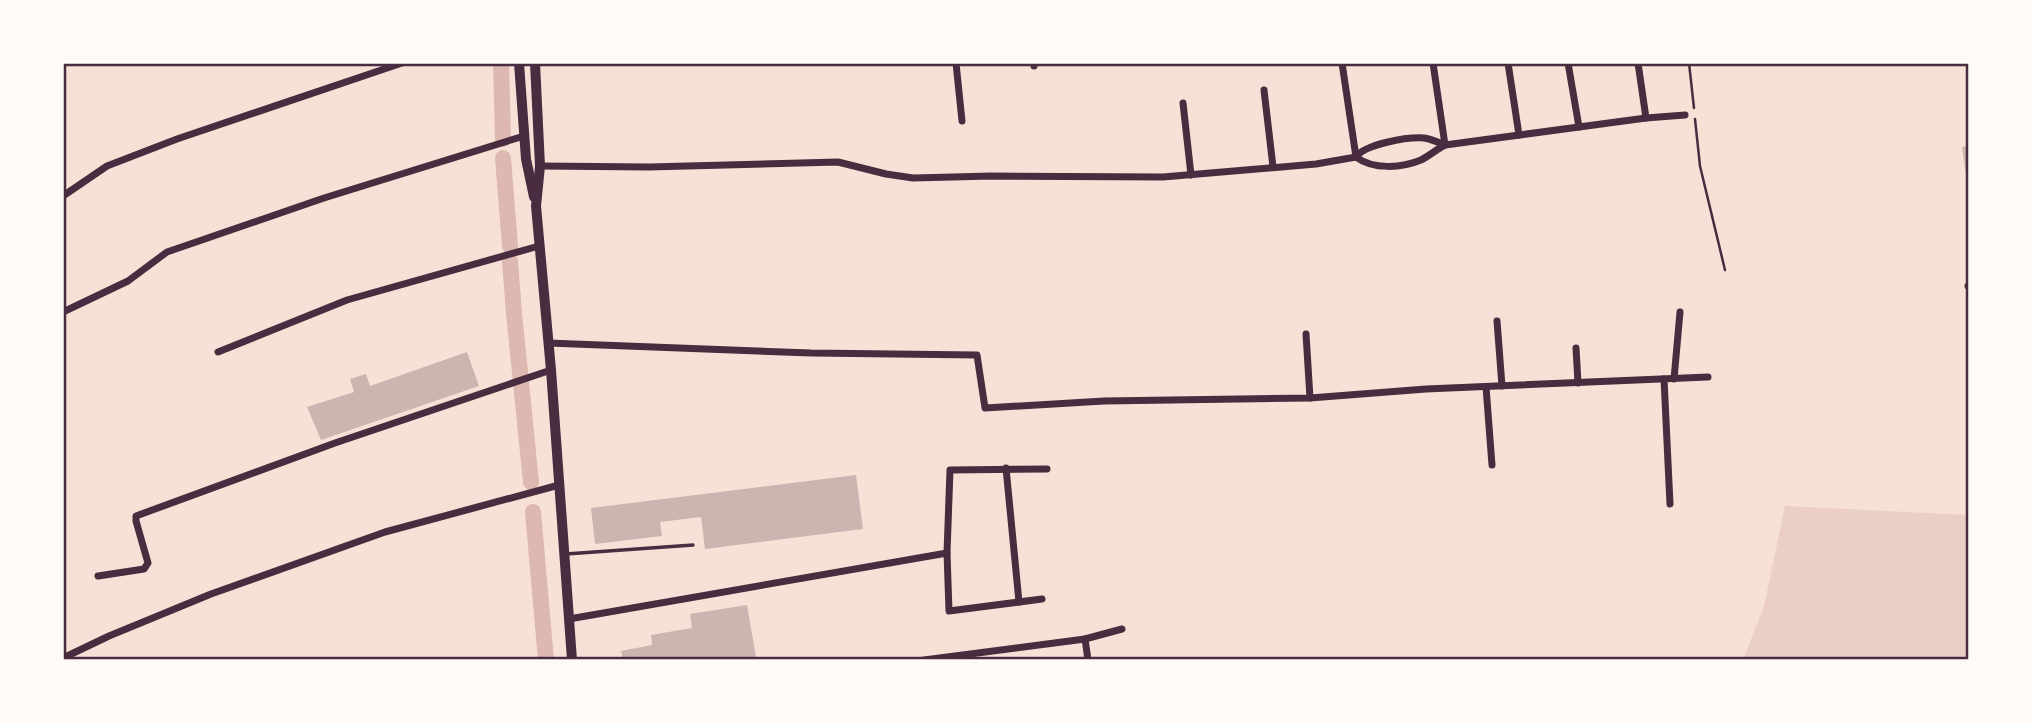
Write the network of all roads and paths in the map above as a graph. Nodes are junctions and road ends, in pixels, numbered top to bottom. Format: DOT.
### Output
graph roads {
  1 [pos="402,63"];
  2 [pos="519,63"];
  3 [pos="535,63"];
  4 [pos="956,63"];
  5 [pos="1342,63"];
  6 [pos="1433,63"];
  7 [pos="1508,63"];
  8 [pos="1568,63"];
  9 [pos="1638,63"];
  10 [pos="1689,63"];
  11 [pos="1264,90"];
  12 [pos="1183,103"];
  13 [pos="1685,115"];
  14 [pos="1646,118"];
  15 [pos="962,121"];
  16 [pos="1579,127"];
  17 [pos="1519,135"];
  18 [pos="524,136"];
  19 [pos="1445,145"];
  20 [pos="1356,157"];
  21 [pos="541,166"];
  22 [pos="1273,167"];
  23 [pos="1191,175"];
  24 [pos="63,196"];
  25 [pos="536,206"];
  26 [pos="539,246"];
  27 [pos="1725,270"];
  28 [pos="63,300"];
  29 [pos="65,311"];
  30 [pos="1680,312"];
  31 [pos="1497,321"];
  32 [pos="1306,334"];
  33 [pos="548,343"];
  34 [pos="1576,348"];
  35 [pos="218,352"];
  36 [pos="551,370"];
  37 [pos="1708,377"];
  38 [pos="1664,379"];
  39 [pos="1674,379"];
  40 [pos="1578,383"];
  41 [pos="1502,386"];
  42 [pos="1486,387"];
  43 [pos="1310,398"];
  44 [pos="1492,465"];
  45 [pos="1006,468"];
  46 [pos="1047,469"];
  47 [pos="559,485"];
  48 [pos="1670,504"];
  49 [pos="693,545"];
  50 [pos="947,553"];
  51 [pos="564,554"];
  52 [pos="99,576"];
  53 [pos="1042,599"];
  54 [pos="1019,602"];
  55 [pos="569,619"];
  56 [pos="1122,629"];
  57 [pos="1085,639"];
  58 [pos="63,658"];
  59 [pos="572,660"];
  60 [pos="924,660"];
  61 [pos="1088,660"];
  1 -- 24 [label="street"];
  2 -- 18 [label="main road"];
  3 -- 21 [label="main road"];
  4 -- 15 [label="street"];
  5 -- 20 [label="street"];
  6 -- 19 [label="street"];
  7 -- 17 [label="street"];
  8 -- 16 [label="street"];
  9 -- 14 [label="street"];
  10 -- 27 [label="path"];
  11 -- 22 [label="street"];
  12 -- 23 [label="street"];
  13 -- 14 [label="street"];
  14 -- 16 [label="street"];
  16 -- 17 [label="street"];
  17 -- 19 [label="street"];
  18 -- 25 [label="main road"];
  18 -- 29 [label="street"];
  19 -- 20 [label="street"];
  19 -- 20 [label="street"];
  20 -- 22 [label="street"];
  21 -- 23 [label="street"];
  21 -- 25 [label="main road"];
  22 -- 23 [label="street"];
  25 -- 26 [label="main road"];
  26 -- 33 [label="main road"];
  26 -- 35 [label="street"];
  28 -- 29 [label="street"];
  30 -- 39 [label="street"];
  31 -- 41 [label="street"];
  32 -- 43 [label="street"];
  33 -- 36 [label="main road"];
  33 -- 43 [label="street"];
  34 -- 40 [label="street"];
  36 -- 47 [label="main road"];
  36 -- 52 [label="street"];
  37 -- 39 [label="street"];
  38 -- 39 [label="street"];
  38 -- 40 [label="street"];
  38 -- 48 [label="street"];
  40 -- 41 [label="street"];
  41 -- 42 [label="street"];
  42 -- 43 [label="street"];
  42 -- 44 [label="street"];
  45 -- 46 [label="street"];
  45 -- 50 [label="street"];
  45 -- 54 [label="street"];
  47 -- 51 [label="main road"];
  47 -- 58 [label="street"];
  49 -- 51 [label="lane"];
  50 -- 54 [label="street"];
  50 -- 55 [label="street"];
  51 -- 55 [label="main road"];
  53 -- 54 [label="street"];
  55 -- 59 [label="main road"];
  56 -- 57 [label="street"];
  57 -- 60 [label="street"];
  57 -- 61 [label="street"];
}
